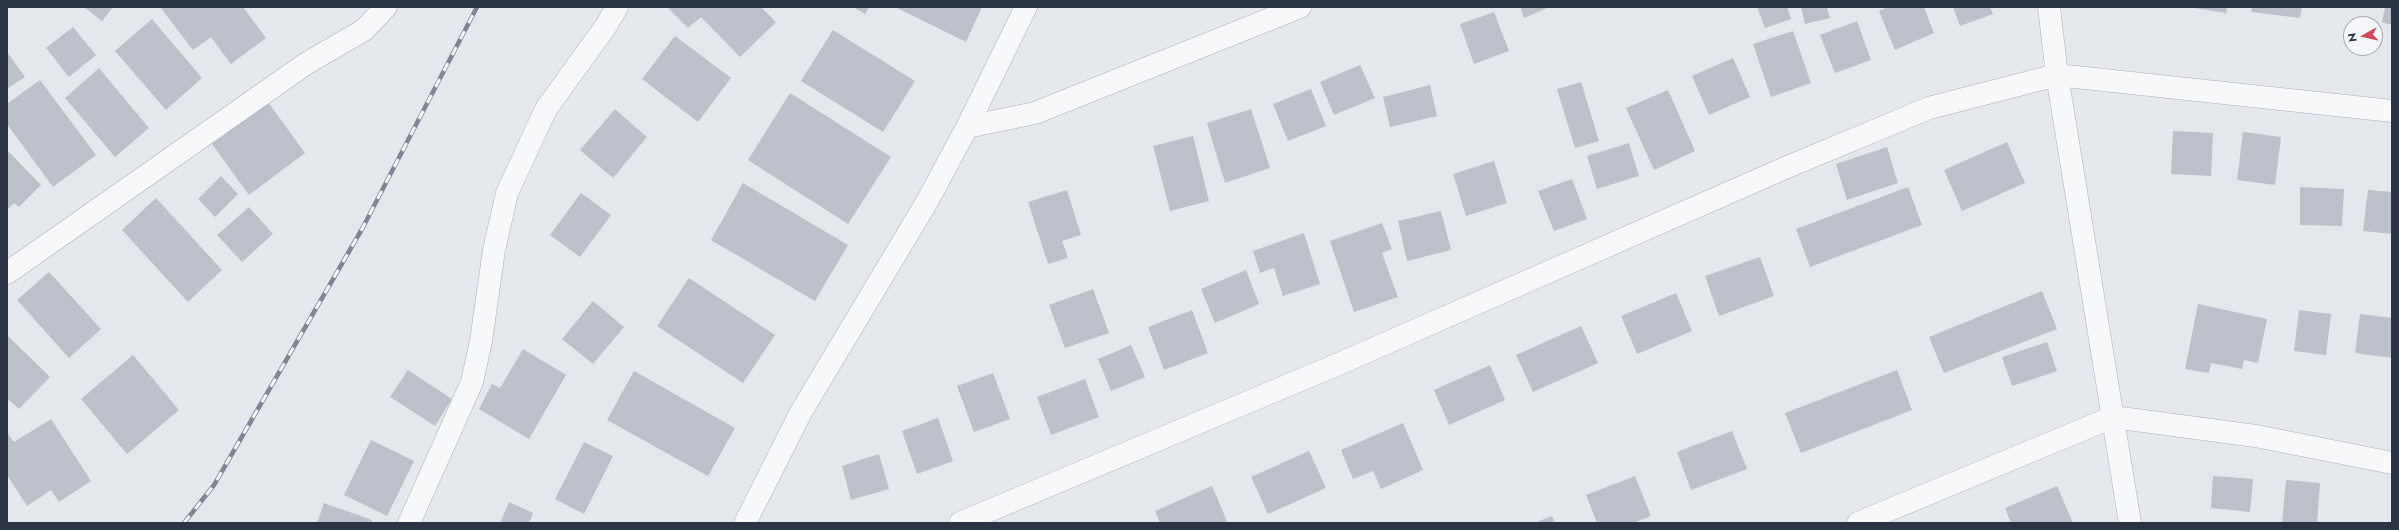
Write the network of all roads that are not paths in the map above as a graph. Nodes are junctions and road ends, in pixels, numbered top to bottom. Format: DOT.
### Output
graph roads {
  1 [pos="386,7"];
  2 [pos="617,7"];
  3 [pos="1026,7"];
  4 [pos="1300,7"];
  5 [pos="2049,7"];
  6 [pos="2057,75"];
  7 [pos="2392,111"];
  8 [pos="967,127"];
  9 [pos="7,273"];
  10 [pos="2113,418"];
  11 [pos="2392,463"];
  12 [pos="408,523"];
  13 [pos="746,523"];
  14 [pos="960,523"];
  15 [pos="1858,523"];
  16 [pos="2130,523"];
  1 -- 9 [label="street"];
  2 -- 12 [label="street"];
  3 -- 8 [label="street"];
  4 -- 8 [label="street"];
  5 -- 6 [label="street"];
  6 -- 7 [label="street"];
  6 -- 10 [label="street"];
  6 -- 14 [label="street"];
  8 -- 13 [label="street"];
  10 -- 11 [label="street"];
  10 -- 15 [label="street"];
  10 -- 16 [label="street"];
}
